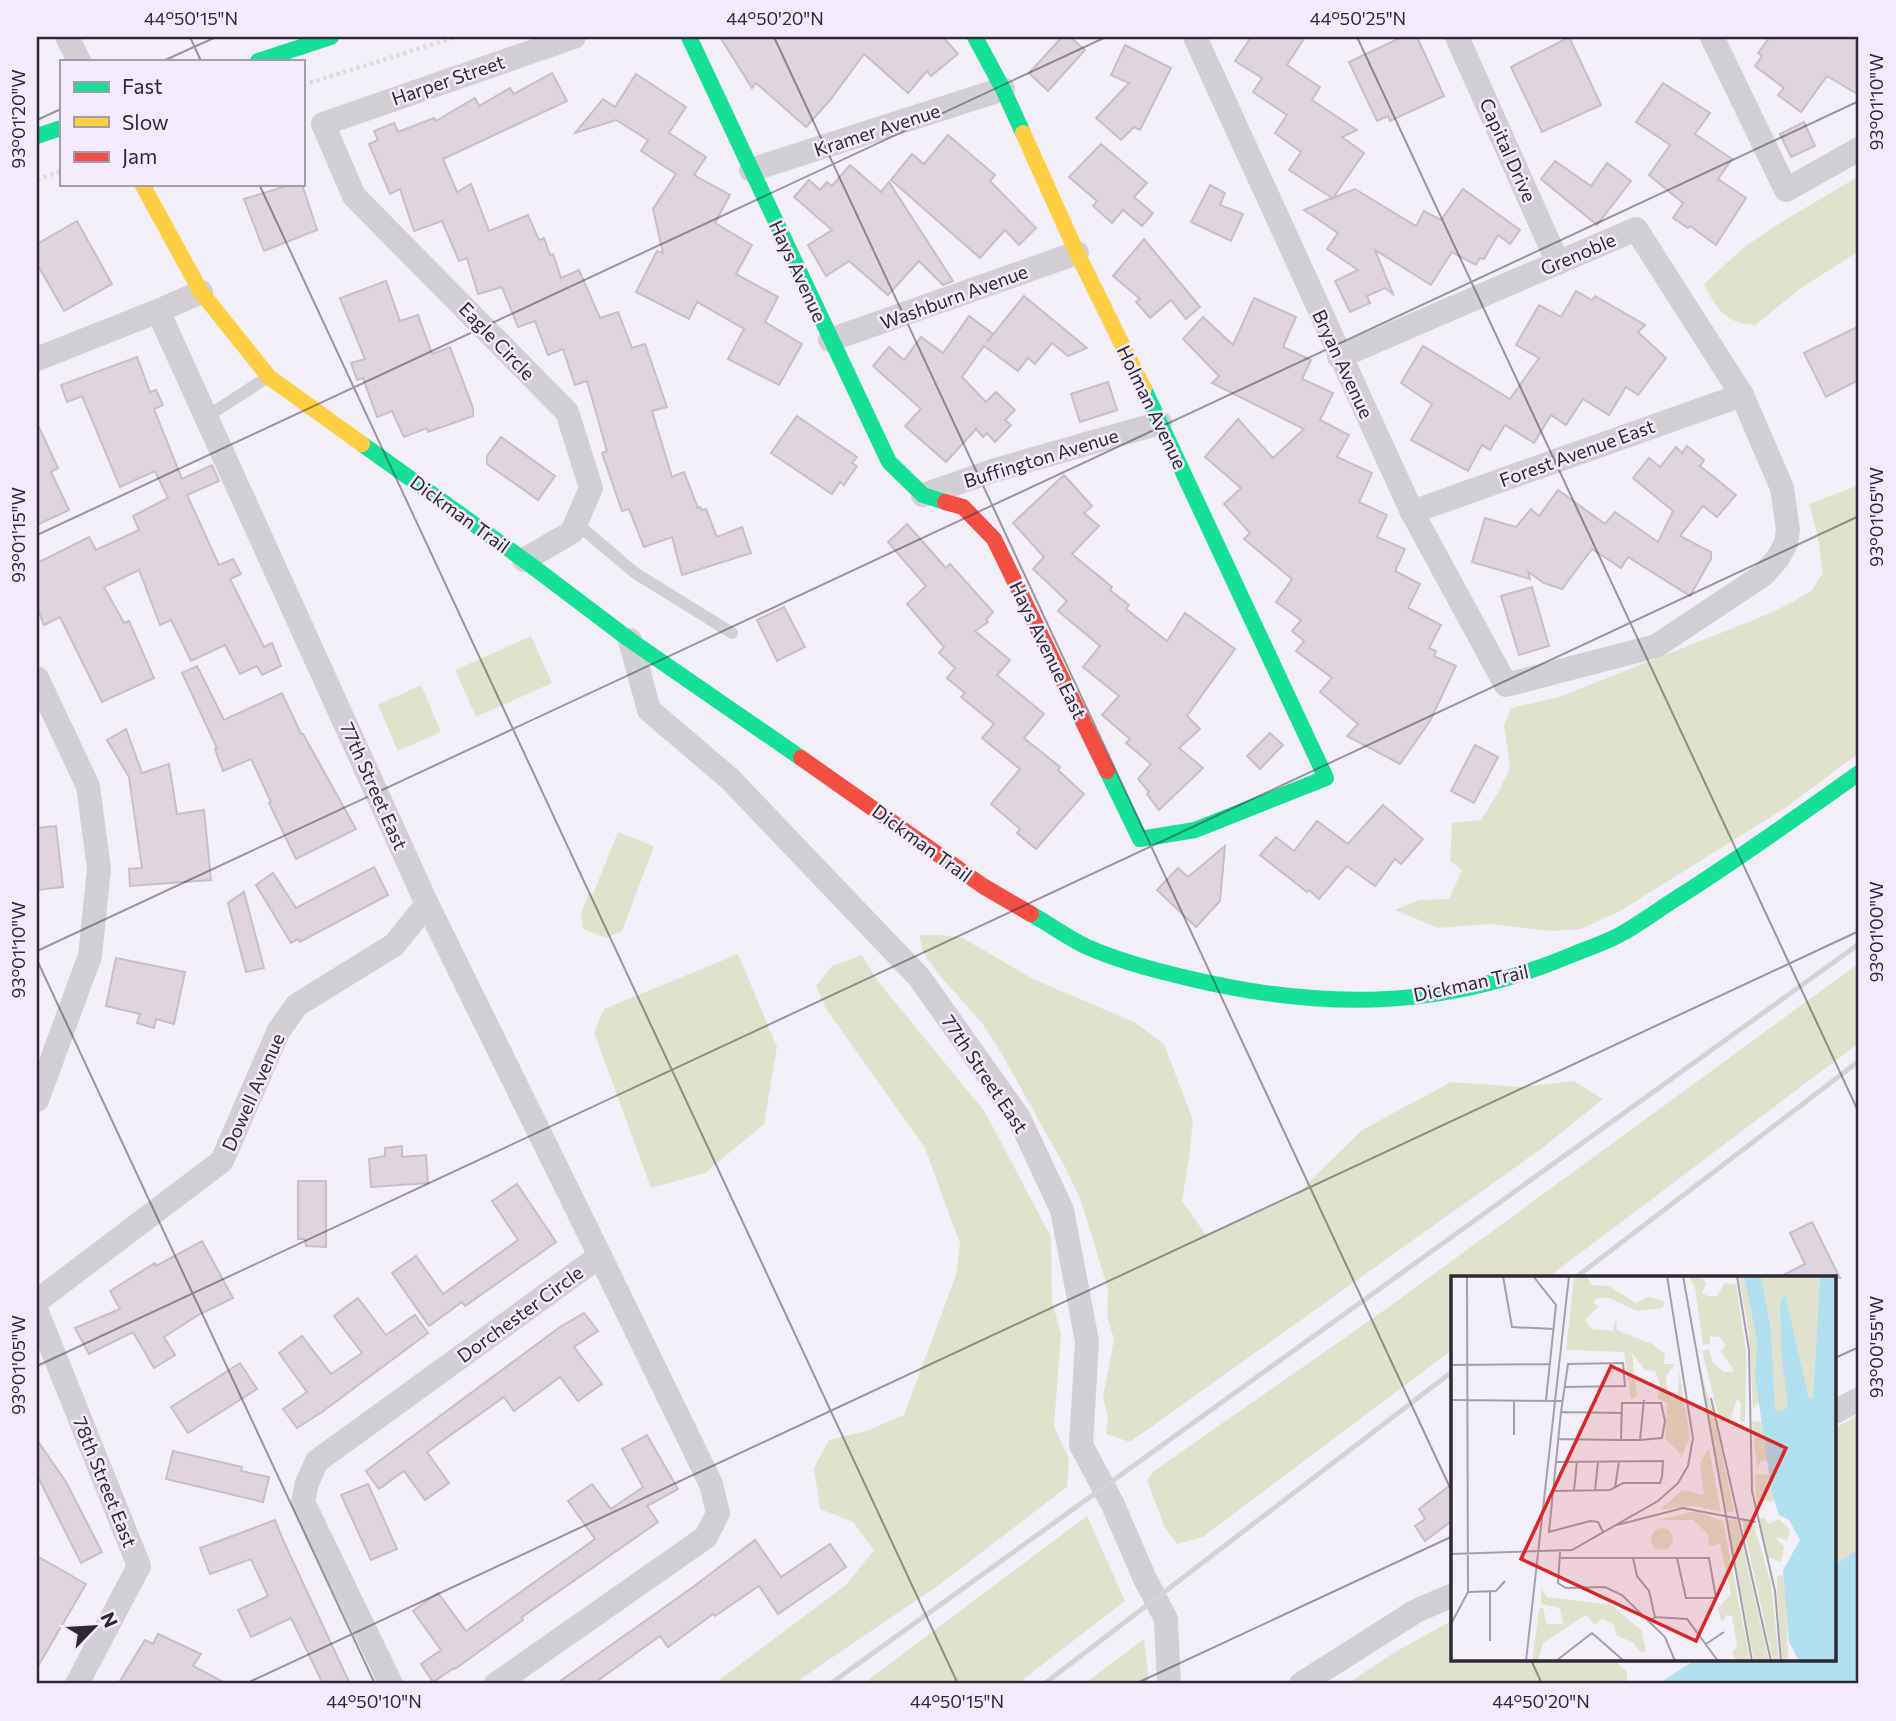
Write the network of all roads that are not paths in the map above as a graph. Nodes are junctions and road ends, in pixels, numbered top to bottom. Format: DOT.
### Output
graph roads {
  1 [pos="67,37"];
  2 [pos="331,37"];
  3 [pos="574,37"];
  4 [pos="689,37"];
  5 [pos="975,37"];
  6 [pos="1195,37"];
  7 [pos="1457,37"];
  8 [pos="1712,37"];
  9 [pos="78,60"];
  10 [pos="261,60"];
  11 [pos="1003,89"];
  12 [pos="323,124"];
  13 [pos="60,128"];
  14 [pos="37,136"];
  15 [pos="1859,149"];
  16 [pos="751,170"];
  17 [pos="143,186"];
  18 [pos="1077,253"];
  19 [pos="1558,263"];
  20 [pos="201,292"];
  21 [pos="158,311"];
  22 [pos="830,340"];
  23 [pos="1339,357"];
  24 [pos="37,359"];
  25 [pos="268,377"];
  26 [pos="1742,395"];
  27 [pos="206,417"];
  28 [pos="1160,423"];
  29 [pos="923,495"];
  30 [pos="1412,512"];
  31 [pos="576,523"];
  32 [pos="524,560"];
  33 [pos="732,633"];
  34 [pos="630,640"];
  35 [pos="37,678"];
  36 [pos="1859,773"];
  37 [pos="1140,839"];
  38 [pos="428,904"];
  39 [pos="37,1100"];
  40 [pos="600,1256"];
  41 [pos="37,1301"];
  42 [pos="37,1312"];
  43 [pos="1859,1399"];
  44 [pos="1836,1411"];
  45 [pos="1451,1596"];
  46 [pos="77,1684"];
  47 [pos="391,1684"];
  48 [pos="496,1684"];
  49 [pos="1169,1684"];
  50 [pos="1301,1684"];
  1 -- 9 [label="street"];
  2 -- 10 [label="street"];
  3 -- 12 [label="street, Harper Street"];
  4 -- 16 [label="street, Hays Avenue"];
  5 -- 11 [label="street, Holman Avenue"];
  6 -- 23 [label="street, Bryan Avenue"];
  7 -- 19 [label="street, Capital Drive"];
  8 -- 15 [label="street"];
  11 -- 16 [label="street, Kramer Avenue"];
  11 -- 18 [label="street, Holman Avenue"];
  12 -- 31 [label="street, Eagle Circle"];
  13 -- 14 [label="street"];
  16 -- 22 [label="street, Hays Avenue"];
  17 -- 20 [label="street, Dickman Trail"];
  18 -- 22 [label="street, Washburn Avenue"];
  18 -- 28 [label="street, Holman Avenue"];
  19 -- 23 [label="street, Grenoble"];
  19 -- 26 [label="street, Grenoble"];
  20 -- 21 [label="street"];
  20 -- 25 [label="street, Dickman Trail"];
  21 -- 24 [label="street"];
  21 -- 27 [label="street, 77th Street East"];
  22 -- 29 [label="street, Hays Avenue"];
  23 -- 30 [label="street, Bryan Avenue"];
  25 -- 27 [label="lane"];
  25 -- 32 [label="street, Dickman Trail"];
  26 -- 30 [label="street, Forest Avenue East"];
  26 -- 30 [label="street, Bryan Avenue"];
  27 -- 38 [label="street, 77th Street East"];
  28 -- 29 [label="street, Buffington Avenue"];
  28 -- 37 [label="street, Holman Avenue"];
  29 -- 37 [label="street, Hays Avenue East"];
  31 -- 32 [label="street, Eagle Circle"];
  31 -- 33 [label="lane"];
  32 -- 34 [label="street, Dickman Trail"];
  34 -- 36 [label="street, Dickman Trail"];
  34 -- 49 [label="street, 77th Street East"];
  35 -- 39 [label="street"];
  38 -- 40 [label="street, 77th Street East"];
  38 -- 41 [label="street, Dowell Avenue"];
  40 -- 47 [label="street, Dorchester Circle"];
  40 -- 48 [label="street, Dorchester Circle"];
  42 -- 46 [label="street, 78th Street East"];
  43 -- 44 [label="street"];
  45 -- 50 [label="street"];
}
